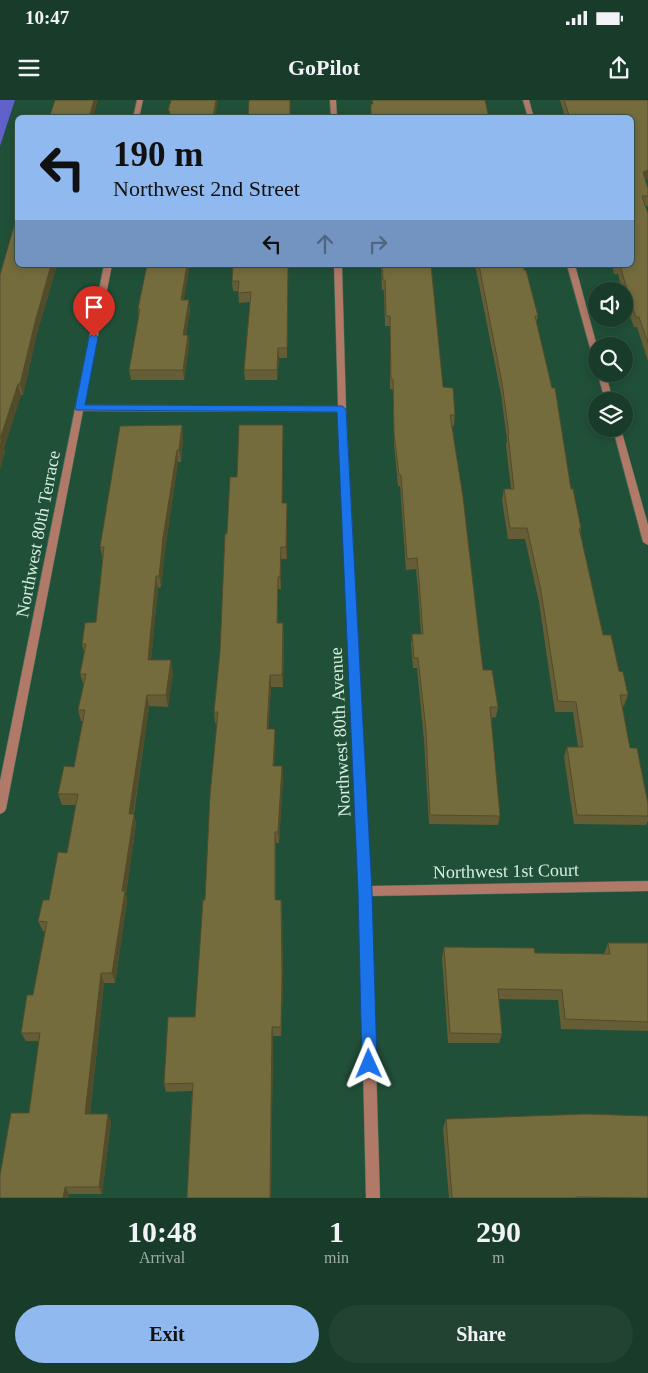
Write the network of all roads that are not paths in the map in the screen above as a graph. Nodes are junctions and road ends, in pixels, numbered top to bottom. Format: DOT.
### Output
graph roads {
  1 [pos="140,100"];
  2 [pos="333,100"];
  3 [pos="526,100"];
  4 [pos="137,115"];
  5 [pos="334,115"];
  6 [pos="530,115"];
  7 [pos="108,267"];
  8 [pos="338,267"];
  9 [pos="573,267"];
  10 [pos="591,337"];
  11 [pos="80,408"];
  12 [pos="342,409"];
  13 [pos="619,437"];
  14 [pos="648,542"];
  15 [pos="0,809"];
  16 [pos="648,886"];
  17 [pos="365,891"];
  18 [pos="373,1198"];
  1 -- 4 [label="street"];
  2 -- 5 [label="street"];
  3 -- 6 [label="street"];
  7 -- 11 [label="street, Northwest 80th Terrace"];
  8 -- 12 [label="street, Northwest 80th Avenue"];
  9 -- 10 [label="street"];
  11 -- 12 [label="street"];
  11 -- 15 [label="street, Northwest 80th Terrace"];
  12 -- 17 [label="street, Northwest 80th Avenue"];
  13 -- 14 [label="street"];
  16 -- 17 [label="street, Northwest 1st Court"];
  17 -- 18 [label="street, Northwest 80th Avenue"];
}
